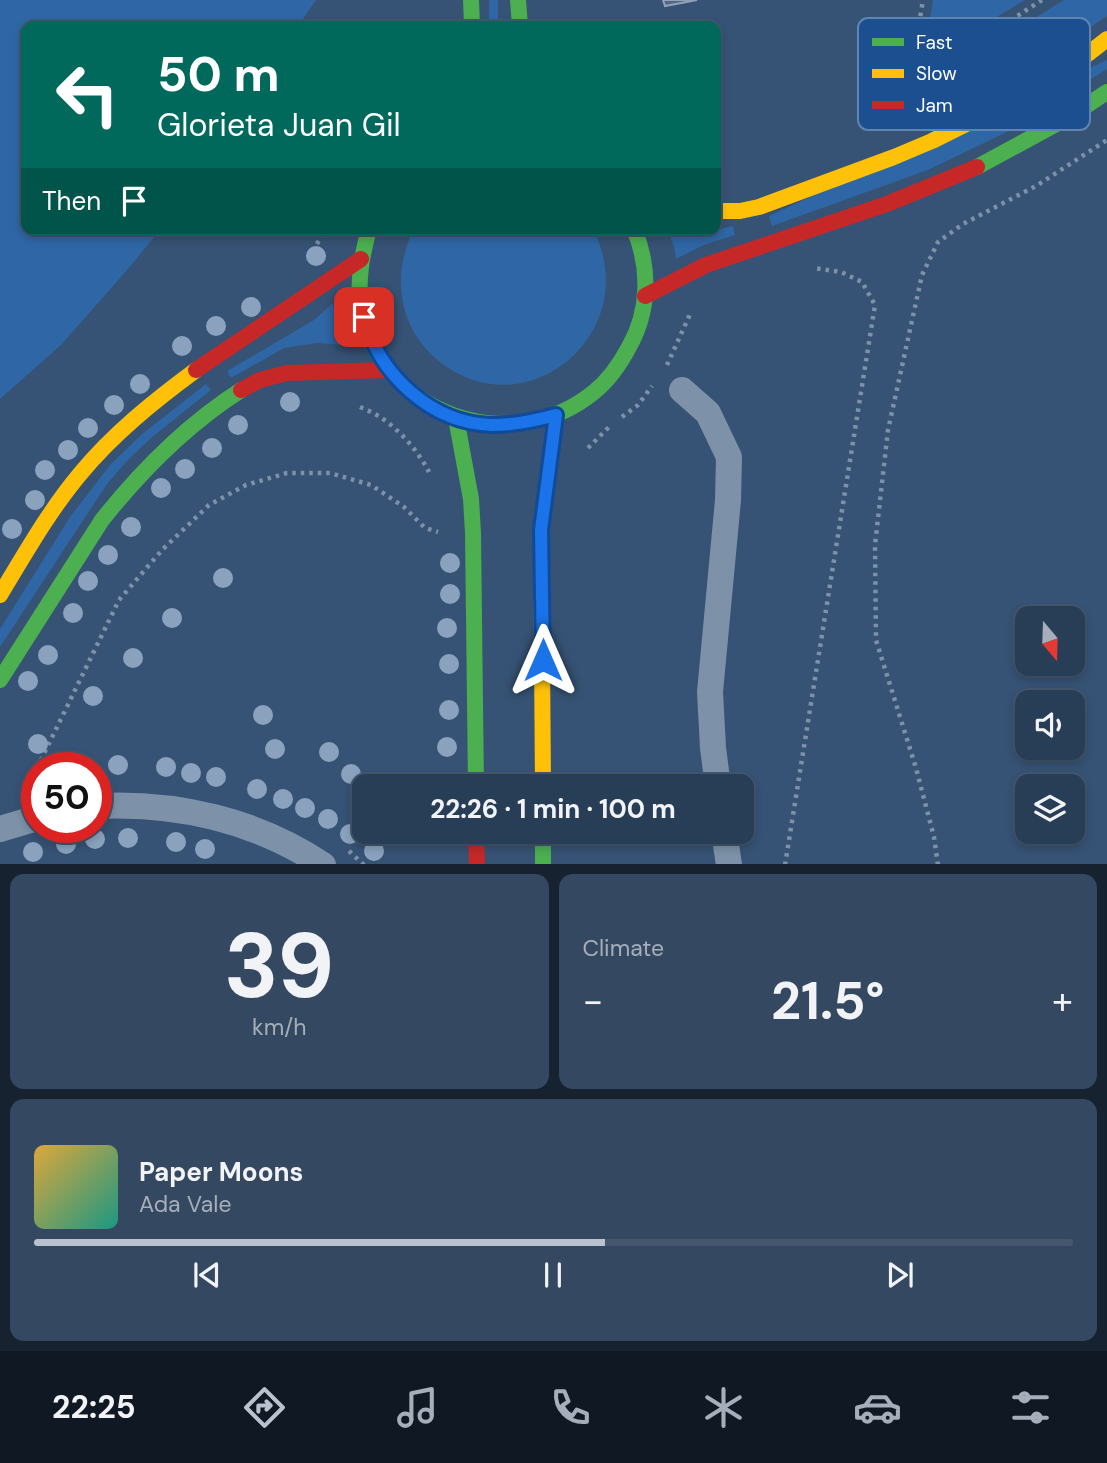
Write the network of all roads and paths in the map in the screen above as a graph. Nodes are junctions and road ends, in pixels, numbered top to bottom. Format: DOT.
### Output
graph roads {
  1 [pos="471,0"];
  2 [pos="518,0"];
  3 [pos="923,0"];
  4 [pos="1042,0"];
  5 [pos="920,18"];
  6 [pos="1014,18"];
  7 [pos="472,21"];
  8 [pos="520,21"];
  9 [pos="1107,39"];
  10 [pos="1090,52"];
  11 [pos="1107,92"];
  12 [pos="1090,103"];
  13 [pos="954,130"];
  14 [pos="1045,130"];
  15 [pos="1107,140"];
  16 [pos="721,211"];
  17 [pos="367,235"];
  18 [pos="636,235"];
  19 [pos="361,259"];
  20 [pos="645,296"];
  21 [pos="875,305"];
  22 [pos="388,370"];
  23 [pos="681,390"];
  24 [pos="556,415"];
  25 [pos="456,418"];
  26 [pos="445,534"];
  27 [pos="0,595"];
  28 [pos="0,680"];
  29 [pos="45,752"];
  30 [pos="476,774"];
  31 [pos="543,774"];
  32 [pos="716,774"];
  33 [pos="112,810"];
  34 [pos="21,823"];
  35 [pos="0,830"];
  36 [pos="476,844"];
  37 [pos="543,844"];
  38 [pos="726,844"];
  39 [pos="323,864"];
  40 [pos="477,864"];
  41 [pos="543,864"];
  42 [pos="729,864"];
  43 [pos="785,864"];
  44 [pos="938,864"];
  1 -- 7 [label="main road"];
  2 -- 8 [label="main road"];
  3 -- 5 [label="path"];
  4 -- 6 [label="path"];
  9 -- 10 [label="main road"];
  11 -- 12 [label="main road"];
  13 -- 16 [label="main road"];
  14 -- 20 [label="main road"];
  15 -- 44 [label="path"];
  17 -- 19 [label="main road"];
  18 -- 20 [label="main road"];
  19 -- 22 [label="main road"];
  19 -- 27 [label="main road"];
  20 -- 24 [label="main road"];
  21 -- 43 [label="path"];
  22 -- 25 [label="main road"];
  22 -- 28 [label="main road"];
  23 -- 32 [label="street"];
  24 -- 25 [label="main road"];
  24 -- 31 [label="main road"];
  25 -- 30 [label="main road"];
  26 -- 29 [label="path"];
  33 -- 39 [label="street"];
  34 -- 35 [label="street"];
  36 -- 40 [label="main road"];
  37 -- 41 [label="main road"];
  38 -- 42 [label="street"];
}
